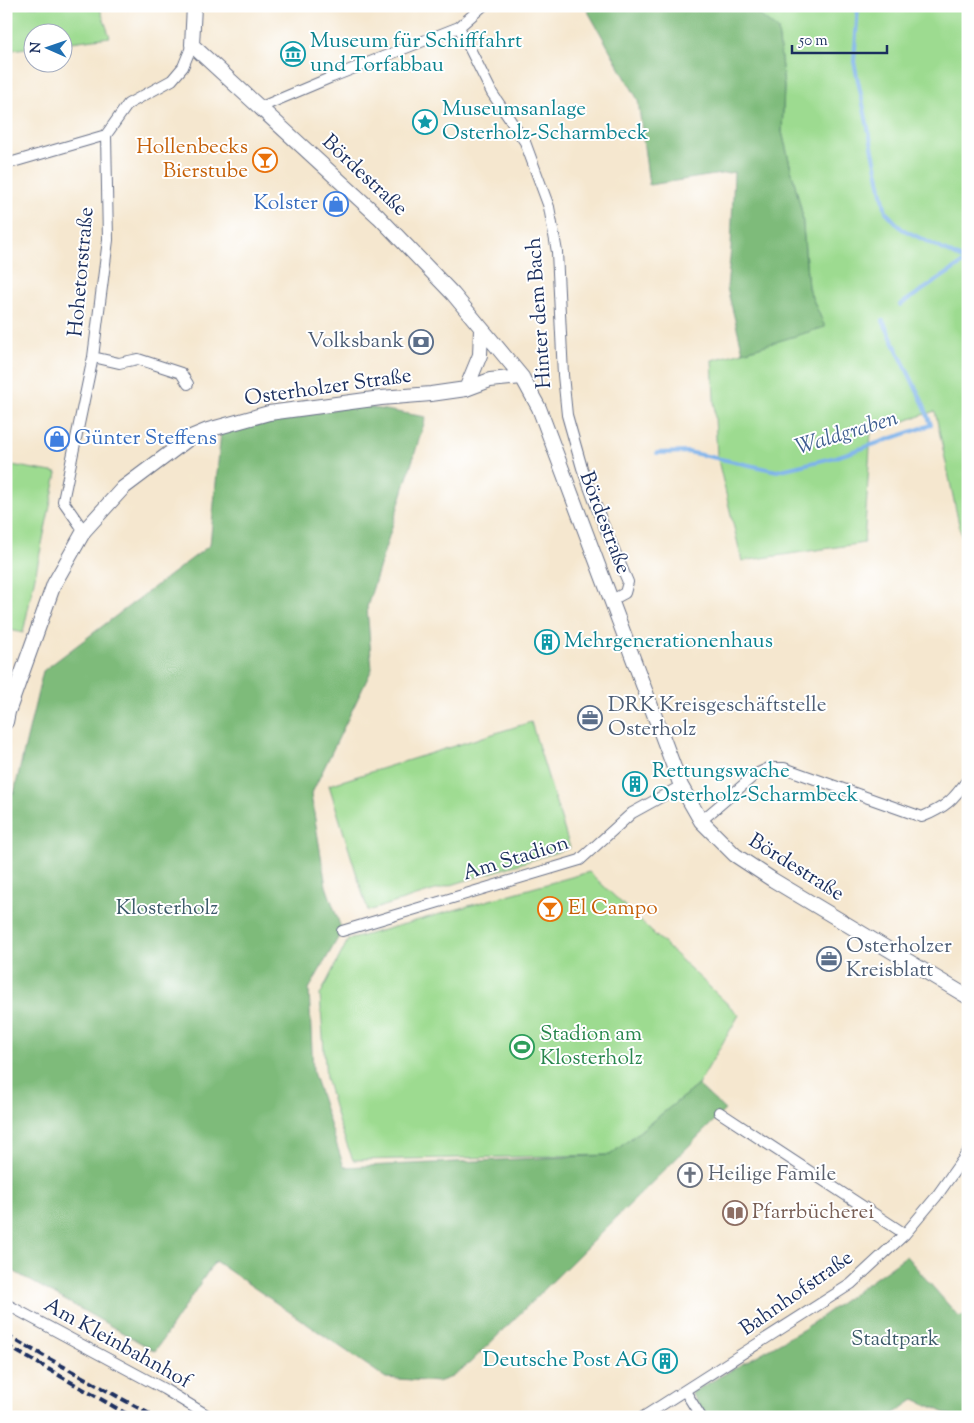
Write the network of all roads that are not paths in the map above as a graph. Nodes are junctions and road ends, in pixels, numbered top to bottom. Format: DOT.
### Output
graph roads {
  1 [pos="194,6"];
  2 [pos="482,6"];
  3 [pos="459,27"];
  4 [pos="192,45"];
  5 [pos="261,107"];
  6 [pos="106,135"];
  7 [pos="6,164"];
  8 [pos="481,329"];
  9 [pos="93,357"];
  10 [pos="522,377"];
  11 [pos="188,384"];
  12 [pos="466,388"];
  13 [pos="84,531"];
  14 [pos="612,600"];
  15 [pos="6,722"];
  16 [pos="968,779"];
  17 [pos="681,786"];
  18 [pos="701,821"];
  19 [pos="342,931"];
  20 [pos="968,997"];
  21 [pos="719,1112"];
  22 [pos="968,1152"];
  23 [pos="905,1234"];
  24 [pos="6,1304"];
  25 [pos="684,1391"];
  26 [pos="210,1417"];
  27 [pos="643,1417"];
  28 [pos="701,1417"];
  1 -- 4 [label="street"];
  2 -- 3 [label="street"];
  3 -- 5 [label="street"];
  3 -- 14 [label="street, Hinter dem Bach"];
  4 -- 5 [label="street, Bördestraße"];
  4 -- 6 [label="street"];
  5 -- 8 [label="street, Bördestraße"];
  6 -- 7 [label="street"];
  6 -- 9 [label="street, Hohetorstraße"];
  8 -- 10 [label="street, Bördestraße"];
  8 -- 12 [label="street"];
  9 -- 11 [label="street"];
  9 -- 13 [label="street, Hohetorstraße"];
  10 -- 12 [label="street, Osterholzer Straße"];
  10 -- 14 [label="street, Bördestraße"];
  12 -- 13 [label="street, Osterholzer Straße"];
  13 -- 15 [label="street, Osterholzer Straße"];
  14 -- 17 [label="street, Bördestraße"];
  16 -- 18 [label="street"];
  17 -- 18 [label="street, Bördestraße"];
  17 -- 19 [label="street, Am Stadion"];
  18 -- 20 [label="street, Bördestraße"];
  21 -- 23 [label="street"];
  22 -- 23 [label="street, Bahnhofstraße"];
  23 -- 25 [label="street, Bahnhofstraße"];
  24 -- 26 [label="street, Am Kleinbahnhof"];
  25 -- 27 [label="street, Bahnhofstraße"];
  25 -- 28 [label="street"];
}
